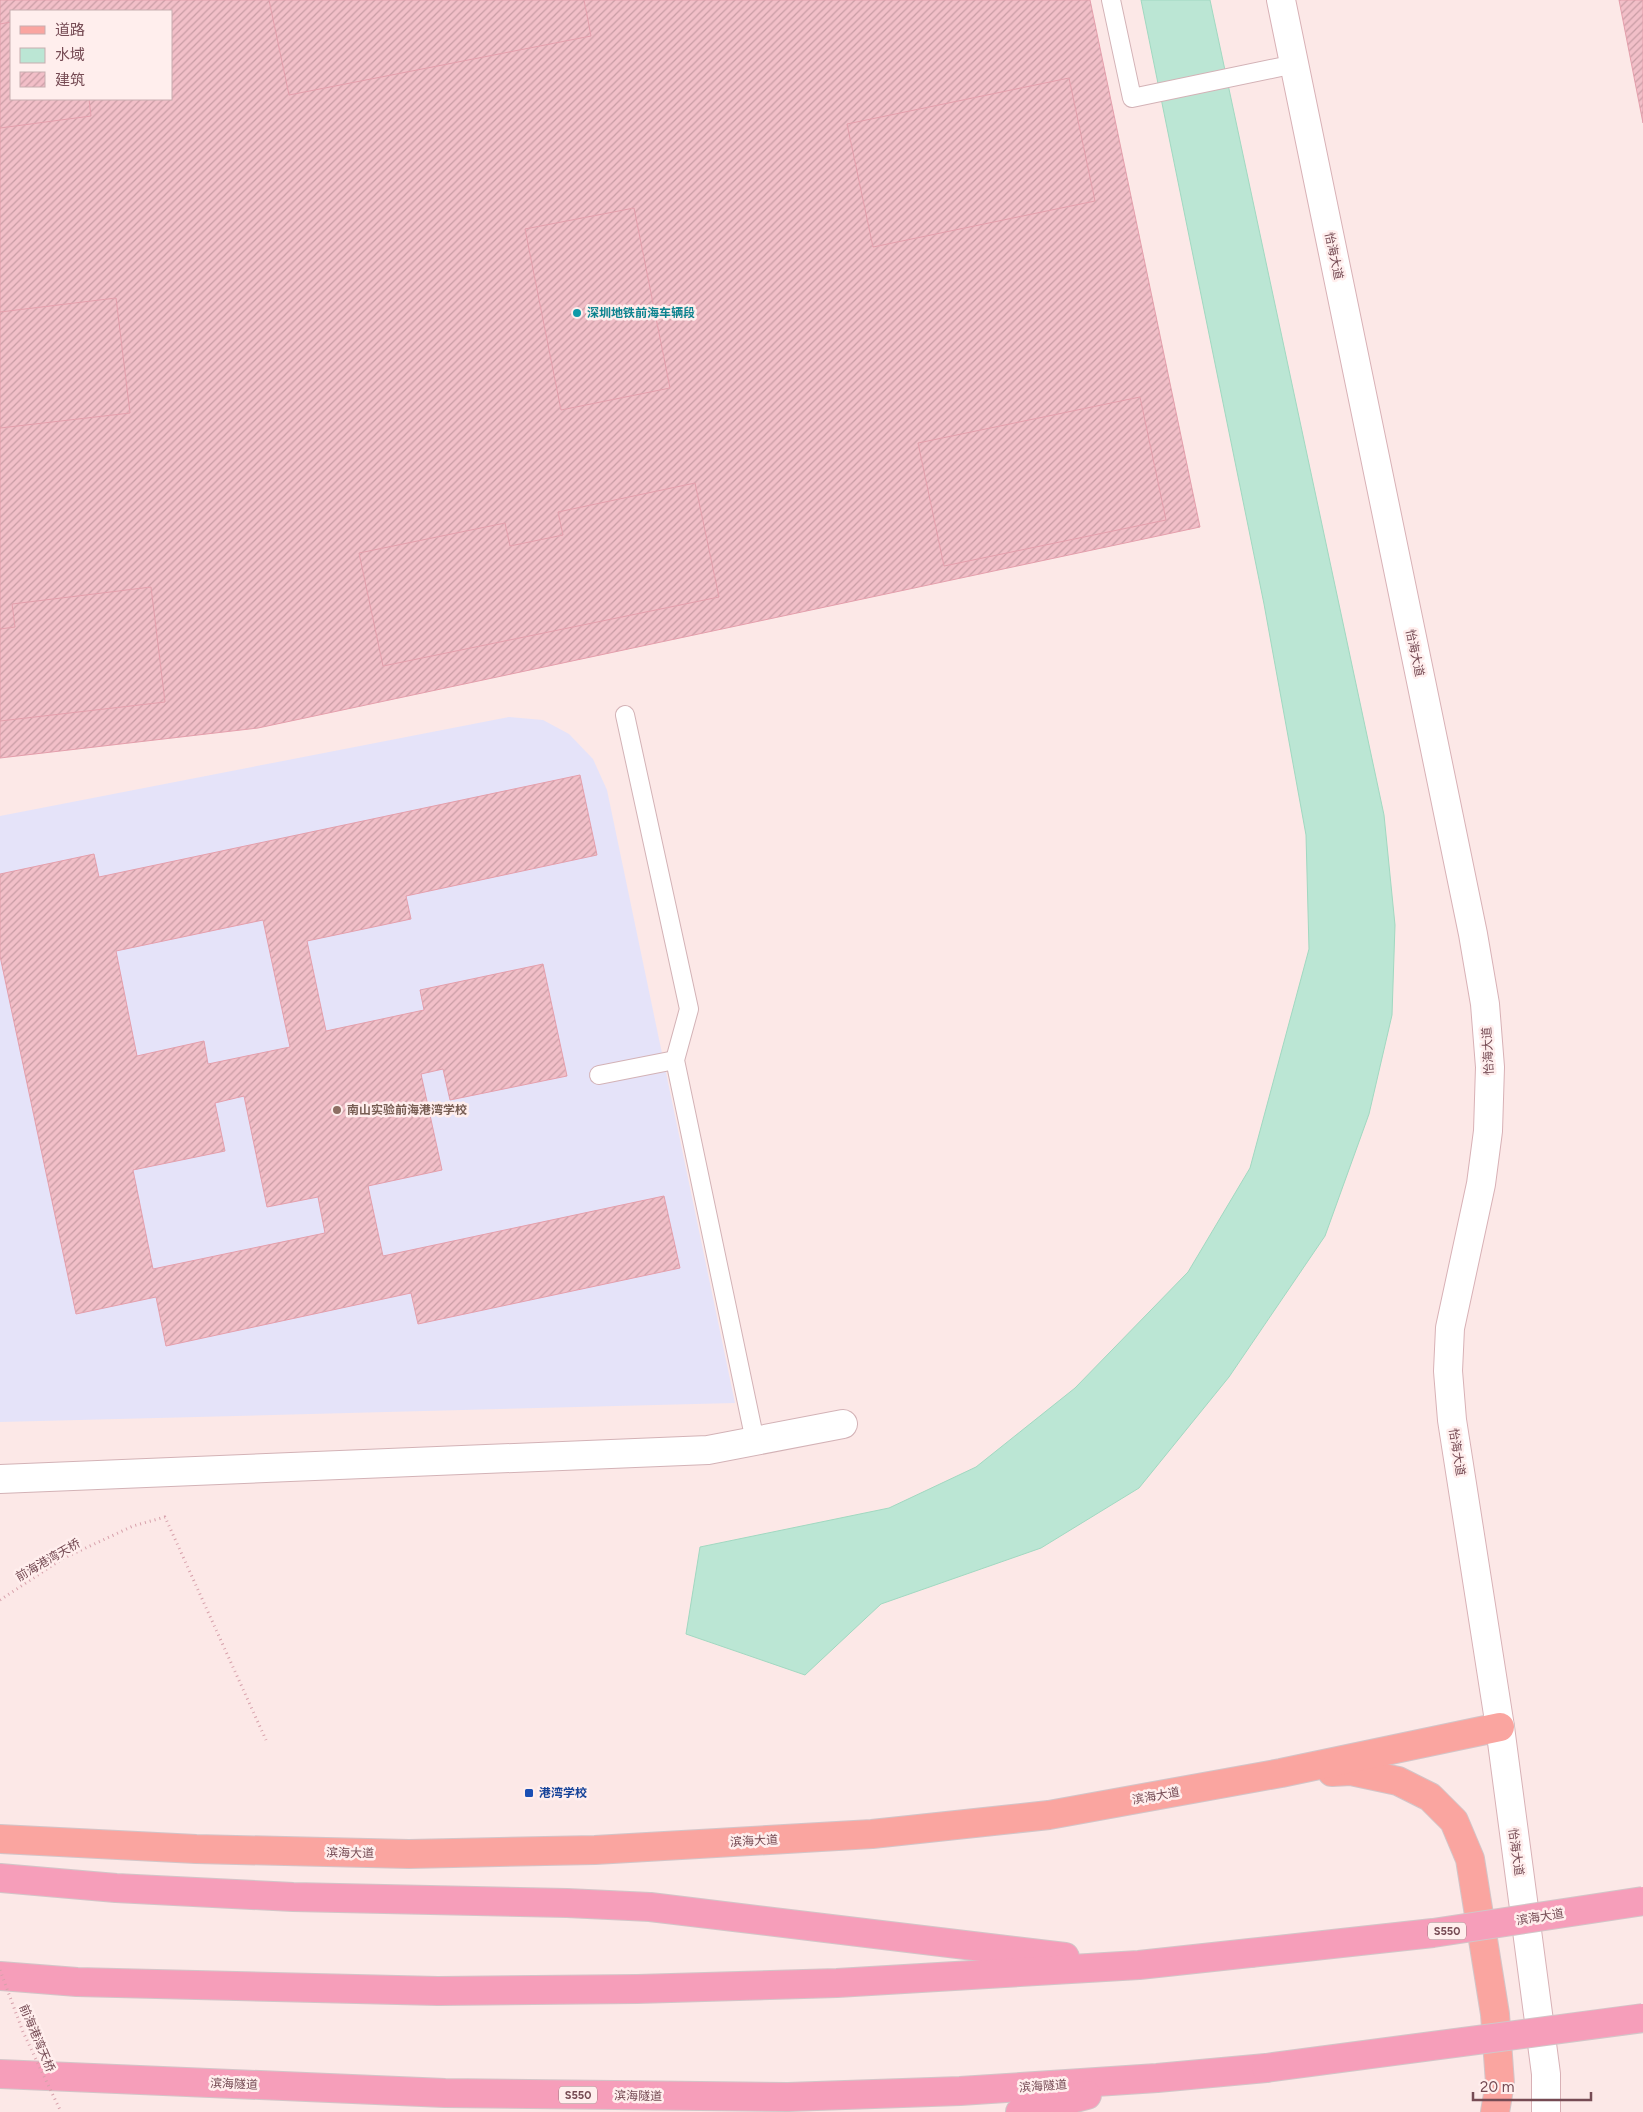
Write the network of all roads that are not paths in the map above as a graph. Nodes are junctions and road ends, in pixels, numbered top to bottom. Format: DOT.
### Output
graph roads {
  1 [pos="1111,0"];
  2 [pos="1281,0"];
  3 [pos="1295,64"];
  4 [pos="625,715"];
  5 [pos="675,1060"];
  6 [pos="599,1075"];
  7 [pos="843,1424"];
  8 [pos="755,1441"];
  9 [pos="0,1479"];
  10 [pos="1500,1728"];
  11 [pos="1281,1773"];
  12 [pos="0,1839"];
  13 [pos="0,1878"];
  14 [pos="1643,1901"];
  15 [pos="1138,1965"];
  16 [pos="0,1976"];
  17 [pos="1643,2018"];
  18 [pos="0,2074"];
  19 [pos="1157,2078"];
  20 [pos="1020,2112"];
  21 [pos="1495,2112"];
  22 [pos="1546,2112"];
  1 -- 3 [label="lane"];
  2 -- 3 [label="street, 怡海大道"];
  3 -- 10 [label="street, 怡海大道"];
  4 -- 5 [label="lane"];
  5 -- 6 [label="lane"];
  5 -- 8 [label="lane"];
  7 -- 8 [label="street"];
  8 -- 9 [label="street"];
  10 -- 11 [label="main road, 滨海大道"];
  10 -- 22 [label="street, 怡海大道"];
  11 -- 12 [label="main road, 滨海大道"];
  11 -- 21 [label="main road"];
  13 -- 15 [label="highway"];
  14 -- 15 [label="highway, 滨海大道 / S550, bridge"];
  15 -- 16 [label="highway, S550"];
  17 -- 19 [label="highway, S550, bridge"];
  18 -- 19 [label="highway, 滨海隧道 / S550"];
  19 -- 20 [label="highway"];
}
